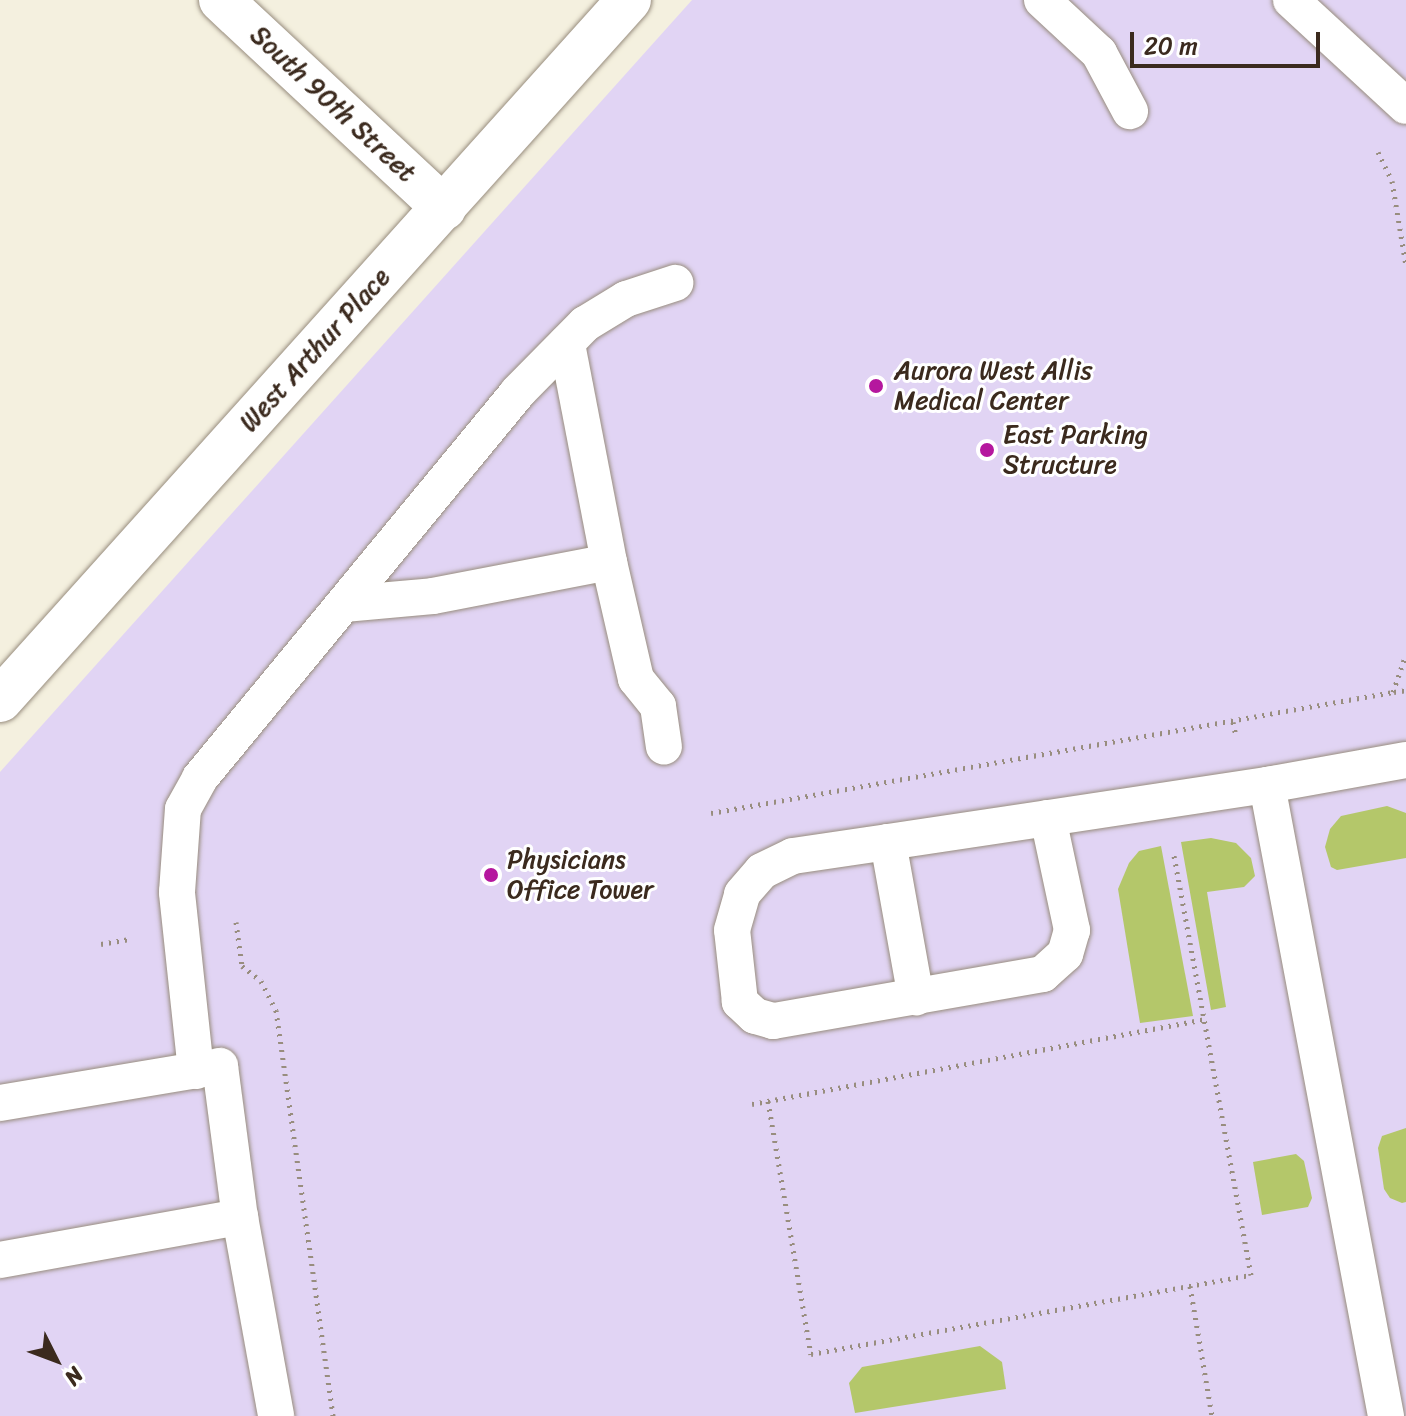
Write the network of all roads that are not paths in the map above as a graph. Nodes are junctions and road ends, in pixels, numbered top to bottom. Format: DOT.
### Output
graph roads {
  1 [pos="221,0"];
  2 [pos="629,0"];
  3 [pos="1042,0"];
  4 [pos="1291,0"];
  5 [pos="1406,106"];
  6 [pos="1130,111"];
  7 [pos="444,208"];
  8 [pos="675,283"];
  9 [pos="567,343"];
  10 [pos="609,562"];
  11 [pos="344,604"];
  12 [pos="0,700"];
  13 [pos="664,747"];
  14 [pos="1406,760"];
  15 [pos="1273,784"];
  16 [pos="1048,818"];
  17 [pos="888,842"];
  18 [pos="916,997"];
  19 [pos="196,1071"];
  20 [pos="0,1103"];
  21 [pos="240,1217"];
  22 [pos="0,1260"];
  23 [pos="276,1416"];
  24 [pos="1386,1416"];
  1 -- 7 [label="street, South 90th Street"];
  2 -- 7 [label="street, West Arthur Place"];
  3 -- 6 [label="lane"];
  4 -- 5 [label="lane"];
  7 -- 12 [label="street, West Arthur Place"];
  8 -- 9 [label="lane"];
  9 -- 10 [label="lane"];
  9 -- 11 [label="lane"];
  10 -- 11 [label="lane"];
  10 -- 13 [label="lane"];
  11 -- 19 [label="lane"];
  14 -- 15 [label="lane"];
  15 -- 16 [label="lane"];
  15 -- 24 [label="lane"];
  16 -- 17 [label="lane"];
  16 -- 18 [label="lane"];
  17 -- 18 [label="lane"];
  17 -- 18 [label="lane"];
  19 -- 20 [label="lane"];
  19 -- 21 [label="lane"];
  21 -- 22 [label="lane"];
  21 -- 23 [label="lane"];
}
